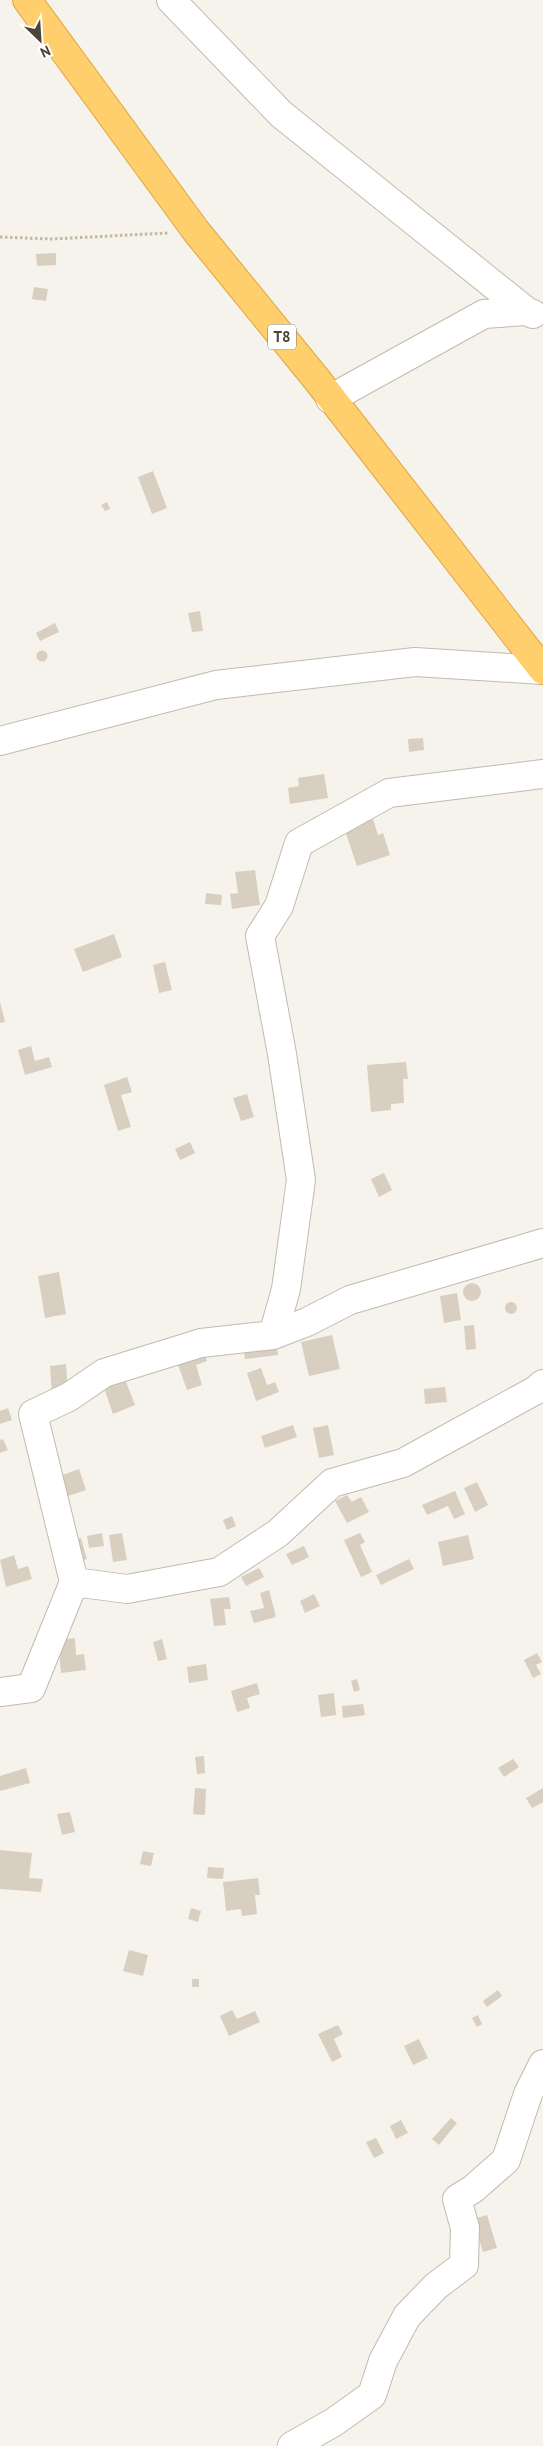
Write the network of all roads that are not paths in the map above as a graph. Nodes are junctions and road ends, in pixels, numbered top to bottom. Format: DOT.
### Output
graph roads {
  1 [pos="27,0"];
  2 [pos="171,0"];
  3 [pos="534,315"];
  4 [pos="330,399"];
  5 [pos="543,670"];
  6 [pos="0,742"];
  7 [pos="543,774"];
  8 [pos="543,1243"];
  9 [pos="272,1335"];
  10 [pos="543,1384"];
  11 [pos="74,1582"];
  12 [pos="0,1692"];
  13 [pos="543,2064"];
  14 [pos="292,2446"];
  1 -- 4 [label="highway, T8"];
  2 -- 3 [label="street"];
  3 -- 4 [label="street"];
  4 -- 5 [label="highway, T8"];
  5 -- 6 [label="street"];
  7 -- 9 [label="street"];
  8 -- 9 [label="street"];
  9 -- 11 [label="street"];
  10 -- 11 [label="street"];
  11 -- 12 [label="street"];
  13 -- 14 [label="street"];
}
